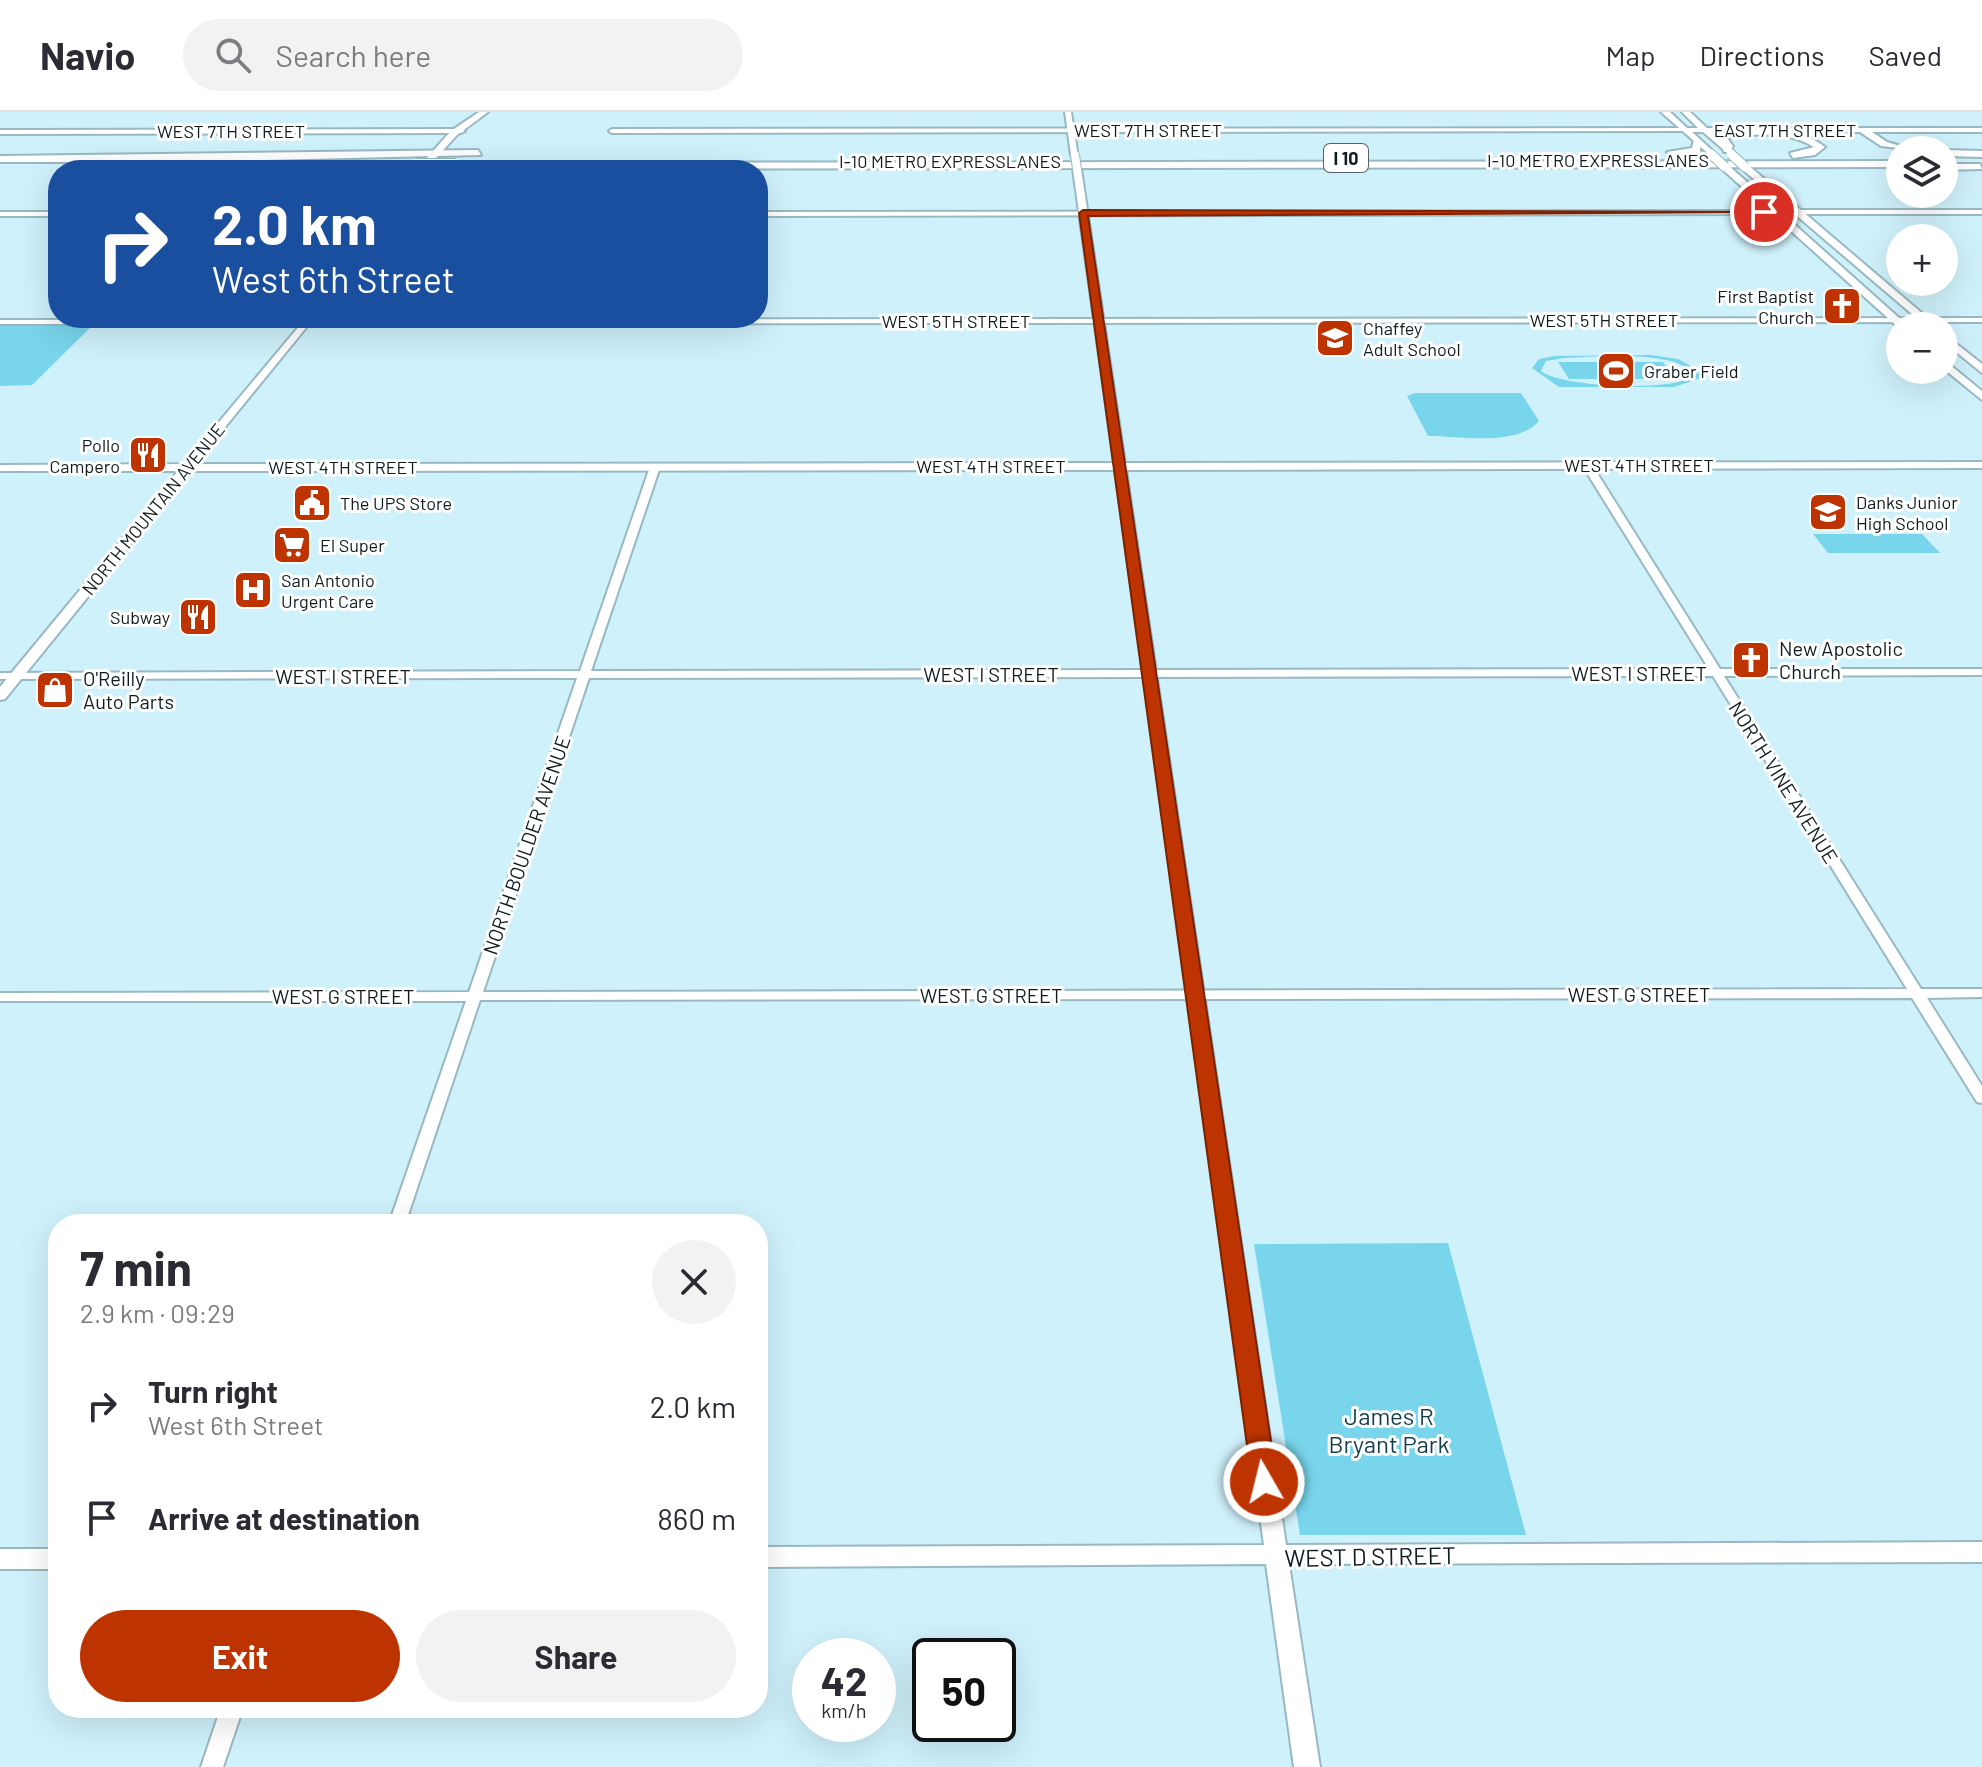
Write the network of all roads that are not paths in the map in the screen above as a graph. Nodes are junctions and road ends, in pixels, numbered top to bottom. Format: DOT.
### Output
graph roads {
  1 [pos="484,112"];
  2 [pos="1068,112"];
  3 [pos="1686,112"];
  4 [pos="473,115"];
  5 [pos="1668,115"];
  6 [pos="1070,130"];
  7 [pos="1684,130"];
  8 [pos="1707,130"];
  9 [pos="1863,130"];
  10 [pos="1982,130"];
  11 [pos="461,131"];
  12 [pos="612,131"];
  13 [pos="0,132"];
  14 [pos="1697,141"];
  15 [pos="1886,144"];
  16 [pos="435,152"];
  17 [pos="491,153"];
  18 [pos="534,154"];
  19 [pos="1432,158"];
  20 [pos="170,159"];
  21 [pos="287,159"];
  22 [pos="636,159"];
  23 [pos="794,159"];
  24 [pos="128,160"];
  25 [pos="254,160"];
  26 [pos="313,160"];
  27 [pos="424,160"];
  28 [pos="453,160"];
  29 [pos="455,160"];
  30 [pos="460,160"];
  31 [pos="546,160"];
  32 [pos="666,160"];
  33 [pos="1726,160"];
  34 [pos="768,161"];
  35 [pos="1958,161"];
  36 [pos="1982,161"];
  37 [pos="48,162"];
  38 [pos="1886,162"];
  39 [pos="1886,162"];
  40 [pos="1886,162"];
  41 [pos="1886,162"];
  42 [pos="0,163"];
  43 [pos="48,163"];
  44 [pos="48,163"];
  45 [pos="768,163"];
  46 [pos="1886,163"];
  47 [pos="48,164"];
  48 [pos="1457,165"];
  49 [pos="768,166"];
  50 [pos="1747,169"];
  51 [pos="1776,212"];
  52 [pos="1802,212"];
  53 [pos="1982,212"];
  54 [pos="768,213"];
  55 [pos="1083,213"];
  56 [pos="0,214"];
  57 [pos="48,214"];
  58 [pos="1831,262"];
  59 [pos="1859,262"];
  60 [pos="1891,312"];
  61 [pos="1916,312"];
  62 [pos="768,320"];
  63 [pos="1982,320"];
  64 [pos="1098,321"];
  65 [pos="1958,321"];
  66 [pos="0,322"];
  67 [pos="48,322"];
  68 [pos="1886,322"];
  69 [pos="300,328"];
  70 [pos="1958,349"];
  71 [pos="1982,370"];
  72 [pos="1958,376"];
  73 [pos="1982,397"];
  74 [pos="1587,465"];
  75 [pos="1982,465"];
  76 [pos="1118,466"];
  77 [pos="655,467"];
  78 [pos="0,468"];
  79 [pos="187,468"];
  80 [pos="1982,672"];
  81 [pos="1716,673"];
  82 [pos="1148,674"];
  83 [pos="585,675"];
  84 [pos="0,676"];
  85 [pos="16,676"];
  86 [pos="0,696"];
  87 [pos="1916,993"];
  88 [pos="1982,993"];
  89 [pos="1193,994"];
  90 [pos="474,995"];
  91 [pos="0,997"];
  92 [pos="1982,1098"];
  93 [pos="400,1214"];
  94 [pos="1982,1552"];
  95 [pos="768,1557"];
  96 [pos="1275,1557"];
  97 [pos="0,1559"];
  98 [pos="48,1559"];
  99 [pos="229,1718"];
  100 [pos="212,1767"];
  101 [pos="1307,1767"];
  1 -- 4 [label="main road"];
  2 -- 6 [label="main road"];
  3 -- 8 [label="main road"];
  4 -- 11 [label="main road"];
  5 -- 7 [label="main road"];
  6 -- 7 [label="street, WEST 7TH STREET"];
  6 -- 12 [label="street, WEST 7TH STREET"];
  6 -- 55 [label="main road, bridge"];
  7 -- 8 [label="main road, EAST 7TH STREET"];
  7 -- 14 [label="main road"];
  8 -- 9 [label="main road, EAST 7TH STREET"];
  8 -- 33 [label="main road"];
  9 -- 10 [label="street, EAST 7TH STREET"];
  9 -- 15 [label="highway"];
  11 -- 13 [label="main road, WEST 7TH STREET"];
  11 -- 16 [label="main road"];
  11 -- 29 [label="main road"];
  14 -- 19 [label="highway"];
  14 -- 33 [label="main road, bridge"];
  16 -- 20 [label="highway"];
  16 -- 27 [label="main road"];
  16 -- 28 [label="highway"];
  17 -- 30 [label="highway"];
  18 -- 23 [label="highway"];
  19 -- 23 [label="highway, I 10"];
  19 -- 33 [label="highway, I 10"];
  20 -- 21 [label="highway, I 10"];
  20 -- 24 [label="highway, I 10"];
  21 -- 25 [label="highway"];
  21 -- 26 [label="highway, I 10"];
  22 -- 23 [label="highway, I 10"];
  22 -- 31 [label="highway, I 10"];
  22 -- 32 [label="highway"];
  33 -- 33 [label="highway"];
  33 -- 38 [label="highway, I 10"];
  33 -- 48 [label="highway"];
  33 -- 50 [label="highway"];
  33 -- 50 [label="main road, bridge"];
  33 -- 51 [label="main road"];
  34 -- 39 [label="highway, I-10 METRO EXPRESSLANES"];
  35 -- 36 [label="highway"];
  37 -- 42 [label="highway, I 10"];
  40 -- 45 [label="highway, I-10 METRO EXPRESSLANES"];
  41 -- 48 [label="highway, I 10"];
  42 -- 43 [label="highway"];
  42 -- 44 [label="highway"];
  42 -- 47 [label="highway, I 10"];
  46 -- 50 [label="highway"];
  48 -- 49 [label="highway, I 10"];
  50 -- 52 [label="main road"];
  51 -- 52 [label="main road"];
  51 -- 55 [label="street"];
  51 -- 58 [label="main road"];
  52 -- 53 [label="main road"];
  52 -- 59 [label="main road"];
  54 -- 55 [label="street"];
  55 -- 64 [label="main road"];
  56 -- 57 [label="street"];
  58 -- 59 [label="main road"];
  58 -- 60 [label="main road"];
  59 -- 61 [label="main road"];
  62 -- 64 [label="street, WEST 5TH STREET"];
  63 -- 65 [label="street, WEST 5TH STREET"];
  64 -- 68 [label="street, WEST 5TH STREET"];
  64 -- 76 [label="main road"];
  66 -- 67 [label="street, WEST 5TH STREET"];
  69 -- 79 [label="main road, NORTH MOUNTAIN AVENUE"];
  70 -- 71 [label="main road"];
  72 -- 73 [label="main road"];
  74 -- 75 [label="main road, WEST 4TH STREET"];
  74 -- 76 [label="main road, WEST 4TH STREET"];
  74 -- 81 [label="street, NORTH VINE AVENUE"];
  76 -- 77 [label="main road, WEST 4TH STREET"];
  76 -- 82 [label="main road"];
  77 -- 79 [label="main road, WEST 4TH STREET"];
  77 -- 83 [label="street, NORTH BOULDER AVENUE"];
  78 -- 79 [label="main road, WEST 4TH STREET"];
  79 -- 85 [label="main road, NORTH MOUNTAIN AVENUE"];
  80 -- 81 [label="street, WEST I STREET"];
  81 -- 82 [label="street, WEST I STREET"];
  81 -- 87 [label="street, NORTH VINE AVENUE"];
  82 -- 83 [label="street, WEST I STREET"];
  82 -- 89 [label="main road"];
  83 -- 85 [label="street, WEST I STREET"];
  83 -- 90 [label="street, NORTH BOULDER AVENUE"];
  84 -- 85 [label="street, WEST I STREET"];
  85 -- 86 [label="main road, NORTH MOUNTAIN AVENUE"];
  87 -- 88 [label="street, WEST G STREET"];
  87 -- 89 [label="street, WEST G STREET"];
  87 -- 92 [label="street, NORTH VINE AVENUE"];
  89 -- 90 [label="street, WEST G STREET"];
  89 -- 96 [label="main road"];
  90 -- 91 [label="street, WEST G STREET"];
  90 -- 93 [label="street, NORTH BOULDER AVENUE"];
  94 -- 96 [label="main road, WEST D STREET"];
  95 -- 96 [label="main road, WEST D STREET"];
  96 -- 101 [label="main road"];
  97 -- 98 [label="main road"];
  99 -- 100 [label="street"];
}
